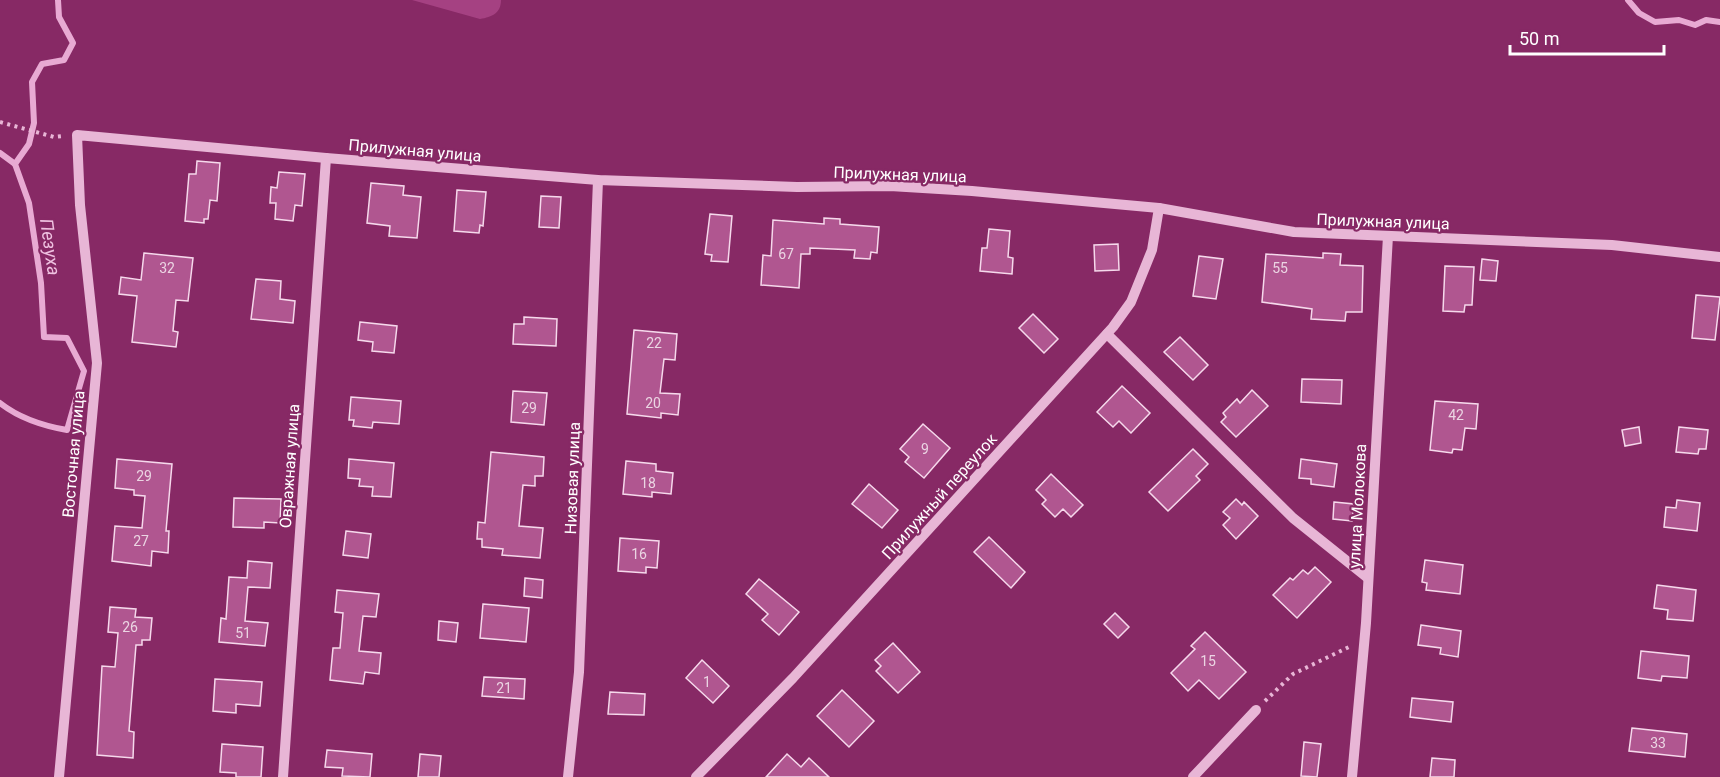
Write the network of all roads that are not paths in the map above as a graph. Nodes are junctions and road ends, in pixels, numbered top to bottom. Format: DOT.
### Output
graph roads {
  1 [pos="77,135"];
  2 [pos="326,158"];
  3 [pos="598,180"];
  4 [pos="1159,208"];
  5 [pos="1388,236"];
  6 [pos="1720,257"];
  7 [pos="1107,334"];
  8 [pos="1368,578"];
  9 [pos="1256,710"];
  10 [pos="59,777"];
  11 [pos="283,777"];
  12 [pos="568,777"];
  13 [pos="696,777"];
  14 [pos="1193,777"];
  15 [pos="1352,777"];
  1 -- 2 [label="street, Прилужная улица"];
  1 -- 10 [label="street, Восточная улица"];
  2 -- 3 [label="street, Прилужная улица"];
  2 -- 11 [label="street, Овражная улица"];
  3 -- 4 [label="street, Прилужная улица"];
  3 -- 12 [label="street, Низовая улица"];
  4 -- 5 [label="street, Прилужная улица"];
  4 -- 7 [label="street, Прилужный переулок"];
  5 -- 6 [label="street, Прилужная улица"];
  5 -- 8 [label="street, улица Молокова"];
  7 -- 8 [label="street"];
  7 -- 13 [label="street, Прилужный переулок"];
  8 -- 15 [label="street, улица Молокова"];
  9 -- 14 [label="street"];
}
